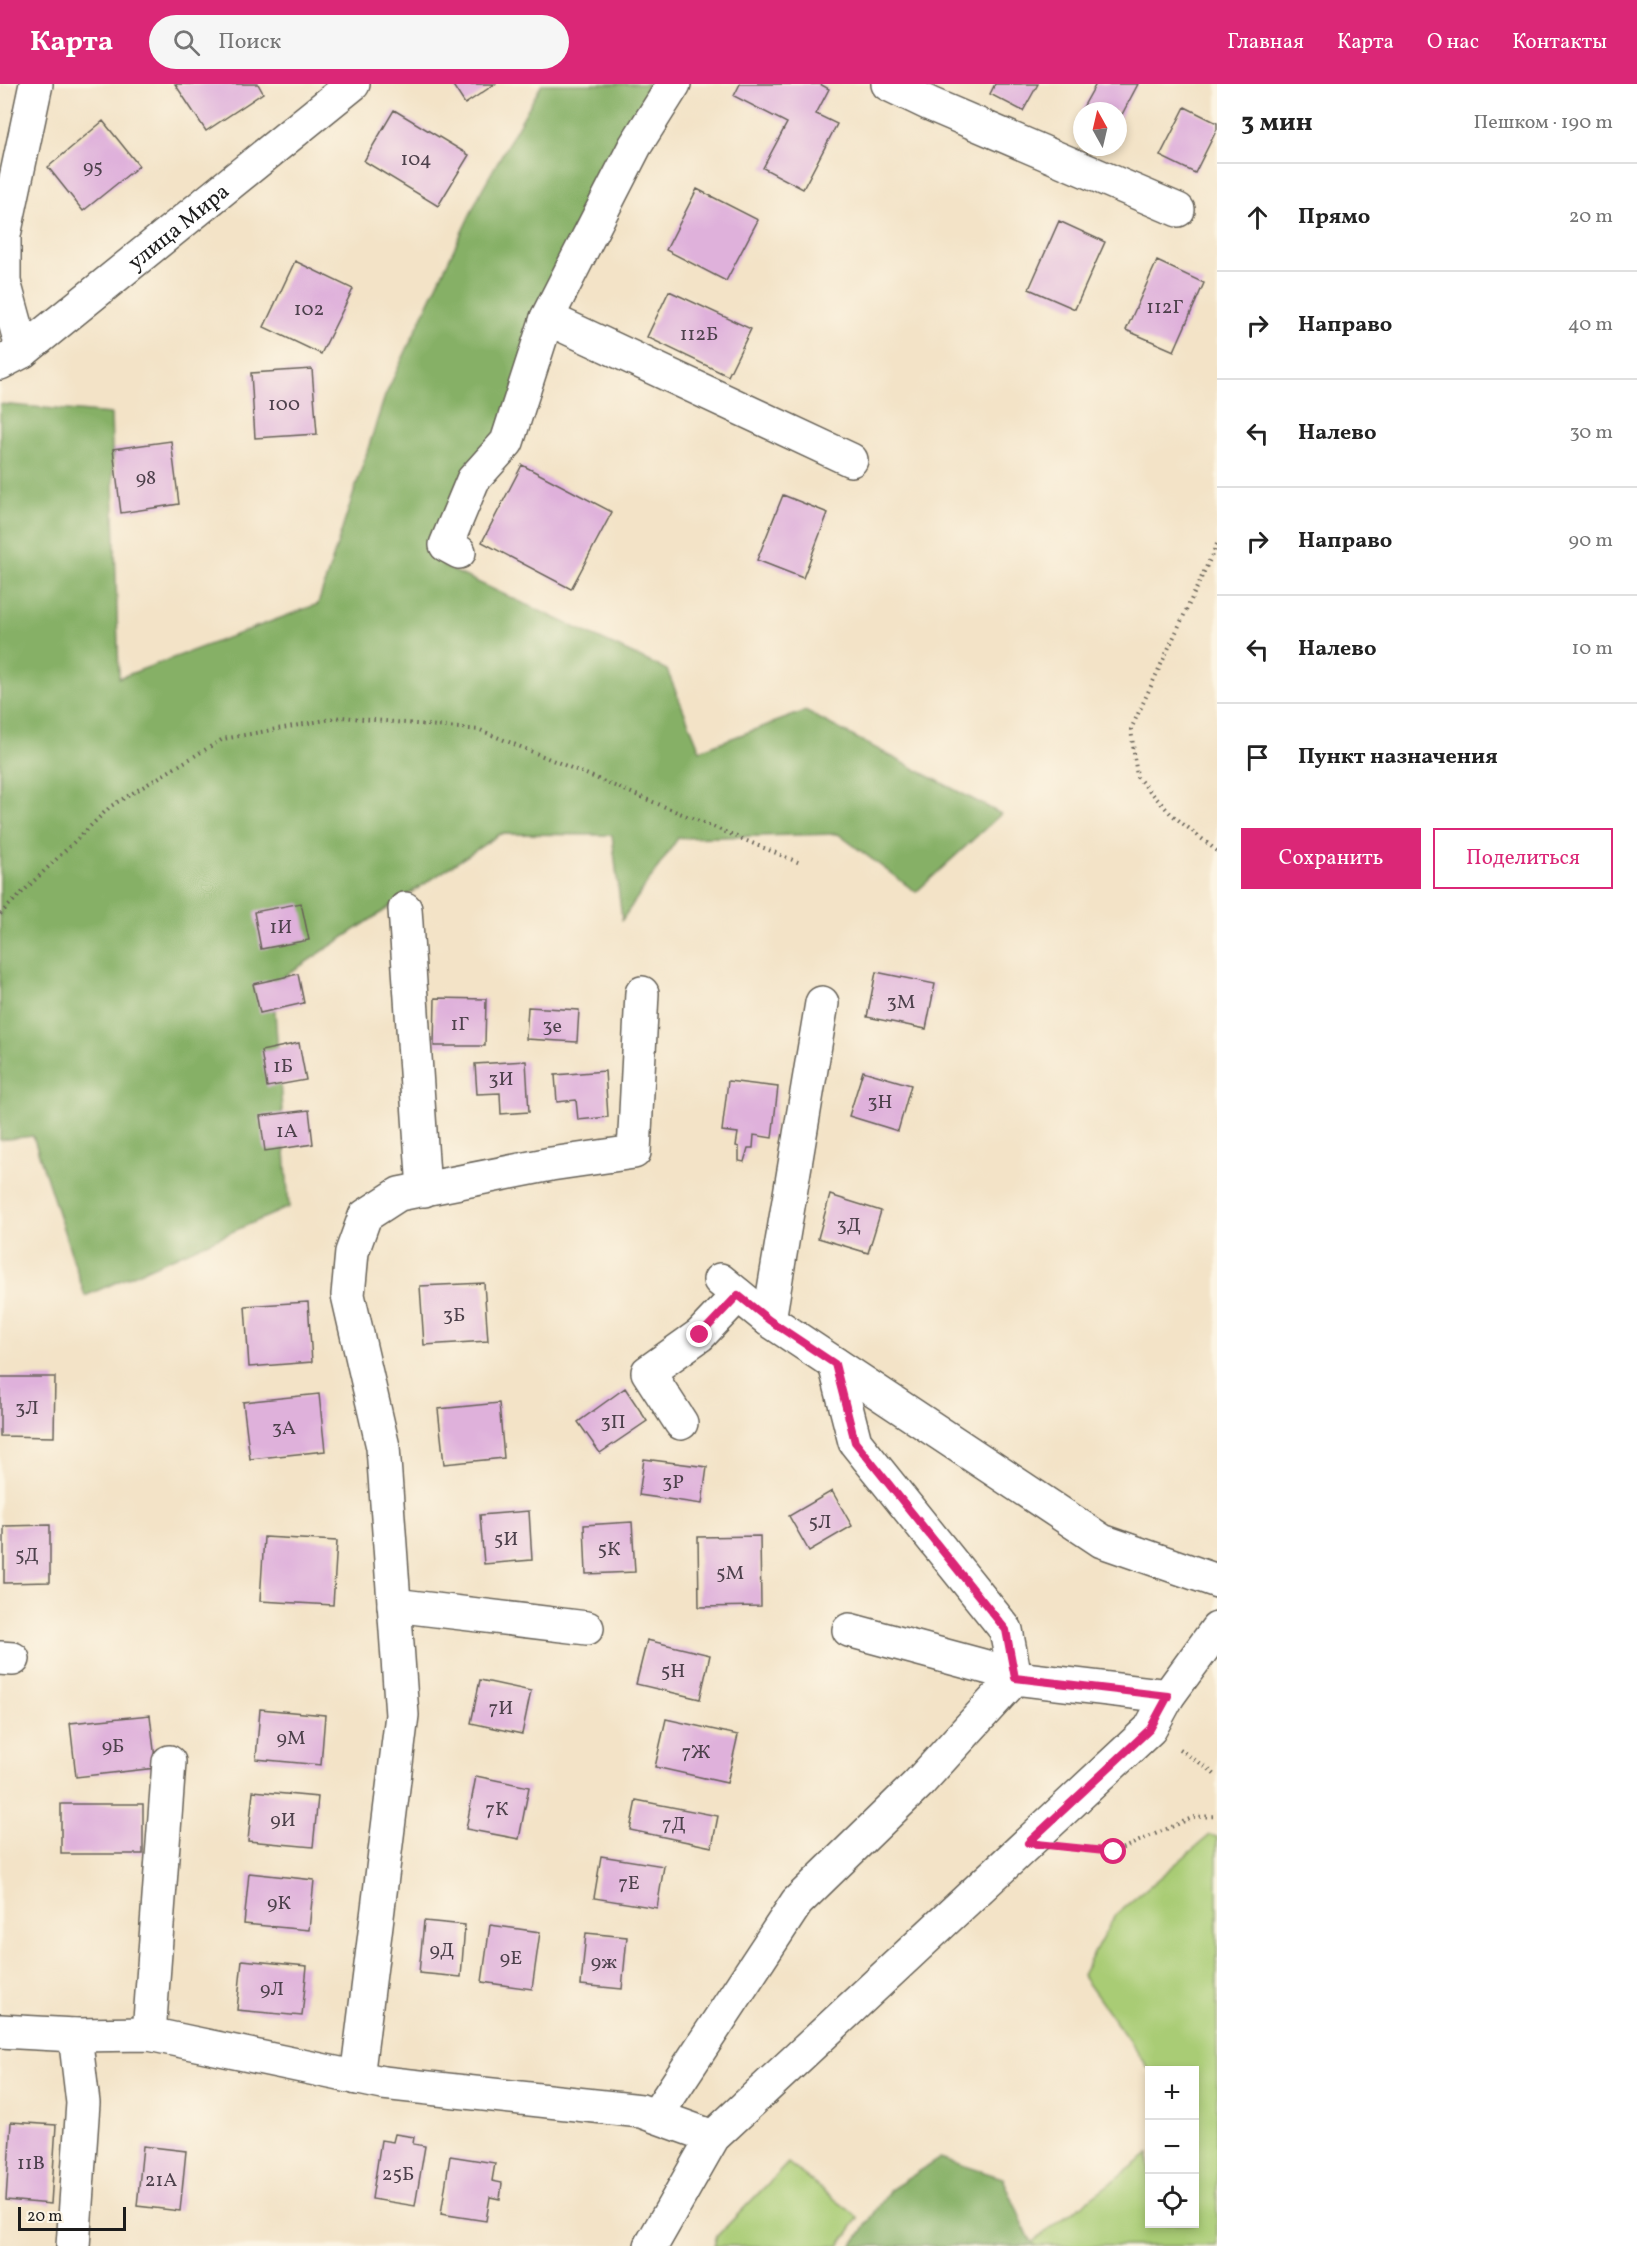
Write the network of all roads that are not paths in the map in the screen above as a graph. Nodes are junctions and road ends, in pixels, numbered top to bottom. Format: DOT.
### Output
graph roads {
  1 [pos="36,84"];
  2 [pos="353,84"];
  3 [pos="674,84"];
  4 [pos="888,84"];
  5 [pos="1178,210"];
  6 [pos="547,318"];
  7 [pos="12,357"];
  8 [pos="851,460"];
  9 [pos="459,552"];
  10 [pos="405,909"];
  11 [pos="642,993"];
  12 [pos="822,1003"];
  13 [pos="424,1190"];
  14 [pos="769,1320"];
  15 [pos="835,1364"];
  16 [pos="681,1423"];
  17 [pos="1217,1581"];
  18 [pos="394,1605"];
  19 [pos="587,1628"];
  20 [pos="1217,1629"];
  21 [pos="849,1630"];
  22 [pos="1015,1678"];
  23 [pos="1168,1696"];
  24 [pos="169,1762"];
  25 [pos="0,2031"];
  26 [pos="149,2034"];
  27 [pos="75,2035"];
  28 [pos="357,2078"];
  29 [pos="656,2116"];
  30 [pos="713,2137"];
  31 [pos="73,2246"];
  32 [pos="651,2246"];
  1 -- 7 [label="street"];
  2 -- 7 [label="street, улица Мира"];
  3 -- 6 [label="street"];
  4 -- 5 [label="street"];
  6 -- 8 [label="street"];
  6 -- 9 [label="street"];
  10 -- 13 [label="street"];
  11 -- 13 [label="street"];
  12 -- 14 [label="street"];
  13 -- 18 [label="street"];
  14 -- 15 [label="street"];
  14 -- 16 [label="street"];
  15 -- 17 [label="street"];
  15 -- 22 [label="street"];
  18 -- 19 [label="street"];
  18 -- 28 [label="street"];
  20 -- 23 [label="street"];
  21 -- 22 [label="street"];
  22 -- 23 [label="street"];
  22 -- 29 [label="street"];
  23 -- 30 [label="street"];
  24 -- 26 [label="street"];
  25 -- 27 [label="street"];
  26 -- 27 [label="street"];
  26 -- 28 [label="street"];
  27 -- 31 [label="street"];
  28 -- 29 [label="street"];
  29 -- 30 [label="street"];
  30 -- 32 [label="street"];
}
